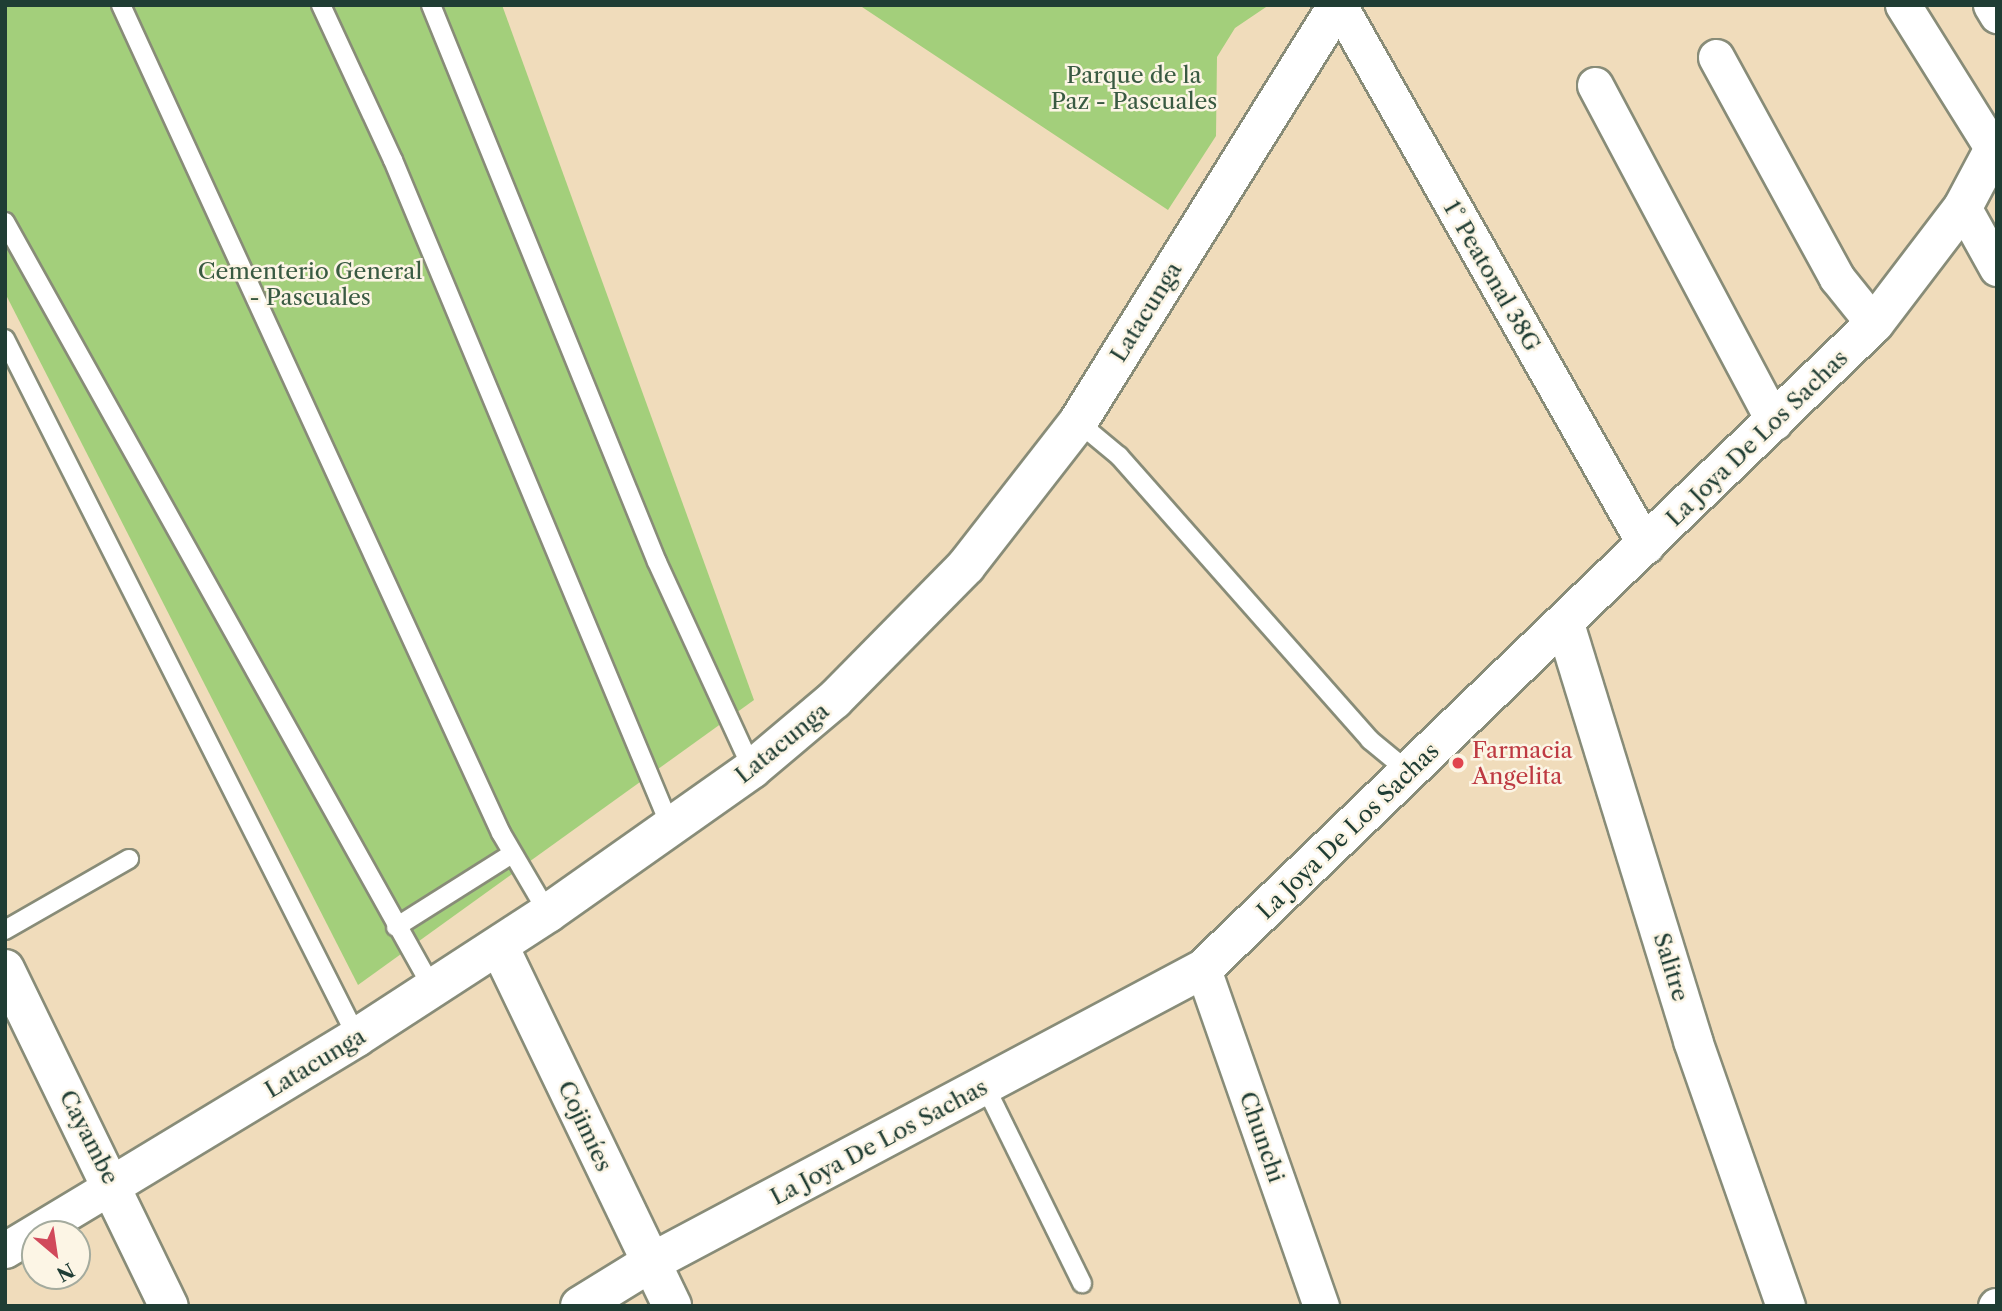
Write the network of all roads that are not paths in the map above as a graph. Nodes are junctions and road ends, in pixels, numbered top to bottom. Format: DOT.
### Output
graph roads {
  1 [pos="121,5"];
  2 [pos="321,5"];
  3 [pos="431,5"];
  4 [pos="1338,5"];
  5 [pos="1903,5"];
  6 [pos="1991,5"];
  7 [pos="1997,15"];
  8 [pos="1716,57"];
  9 [pos="1595,85"];
  10 [pos="1995,146"];
  11 [pos="1963,207"];
  12 [pos="5,222"];
  13 [pos="1997,268"];
  14 [pos="1874,324"];
  15 [pos="5,339"];
  16 [pos="1078,422"];
  17 [pos="1774,422"];
  18 [pos="1646,546"];
  19 [pos="1565,624"];
  20 [pos="752,769"];
  21 [pos="1409,772"];
  22 [pos="671,828"];
  23 [pos="512,854"];
  24 [pos="129,859"];
  25 [pos="548,913"];
  26 [pos="396,927"];
  27 [pos="5,930"];
  28 [pos="499,946"];
  29 [pos="5,969"];
  30 [pos="1203,969"];
  31 [pos="433,989"];
  32 [pos="357,1037"];
  33 [pos="985,1086"];
  34 [pos="114,1185"];
  35 [pos="5,1250"];
  36 [pos="650,1263"];
  37 [pos="1082,1283"];
  38 [pos="169,1306"];
  39 [pos="580,1306"];
  40 [pos="672,1306"];
  41 [pos="1321,1306"];
  42 [pos="1786,1306"];
  1 -- 23 [label="lane"];
  2 -- 22 [label="lane"];
  3 -- 20 [label="lane"];
  4 -- 16 [label="street, Latacunga"];
  4 -- 18 [label="street, 1° Peatonal 38G"];
  5 -- 10 [label="street"];
  6 -- 7 [label="street"];
  8 -- 14 [label="street"];
  9 -- 17 [label="street"];
  10 -- 11 [label="street, La Joya De Los Sachas"];
  11 -- 13 [label="street"];
  11 -- 14 [label="street, La Joya De Los Sachas"];
  12 -- 26 [label="lane"];
  14 -- 17 [label="street, La Joya De Los Sachas"];
  15 -- 32 [label="lane"];
  16 -- 20 [label="street, Latacunga"];
  16 -- 21 [label="lane"];
  17 -- 18 [label="street, La Joya De Los Sachas"];
  18 -- 19 [label="street, La Joya De Los Sachas"];
  19 -- 21 [label="street, La Joya De Los Sachas"];
  19 -- 42 [label="street, Salitre"];
  20 -- 22 [label="street, Latacunga"];
  21 -- 30 [label="street, La Joya De Los Sachas"];
  22 -- 25 [label="street, Latacunga"];
  23 -- 25 [label="lane"];
  23 -- 26 [label="lane"];
  24 -- 27 [label="lane"];
  25 -- 28 [label="street, Latacunga"];
  26 -- 31 [label="lane"];
  28 -- 31 [label="street, Latacunga"];
  28 -- 36 [label="street, Cojimíes"];
  29 -- 34 [label="street, Cayambe"];
  30 -- 33 [label="street, La Joya De Los Sachas"];
  30 -- 41 [label="street, Chunchi"];
  31 -- 32 [label="street, Latacunga"];
  32 -- 34 [label="street, Latacunga"];
  33 -- 36 [label="street, La Joya De Los Sachas"];
  33 -- 37 [label="lane"];
  34 -- 35 [label="street, Latacunga"];
  34 -- 38 [label="street, Cayambe"];
  36 -- 39 [label="street, La Joya De Los Sachas"];
  36 -- 40 [label="street, Cojimíes"];
}
